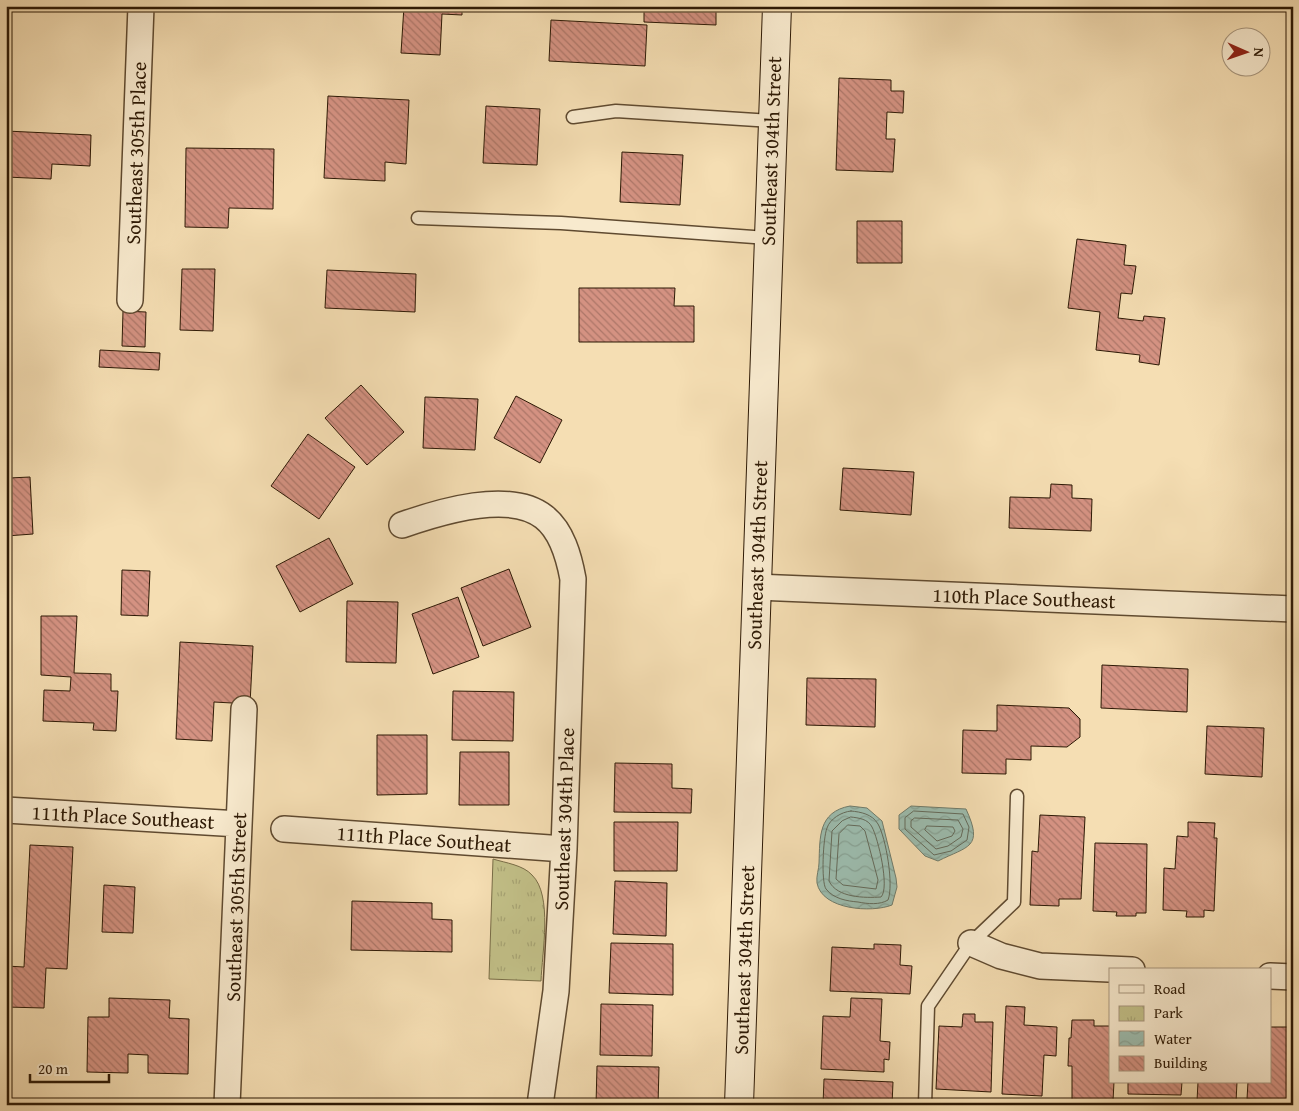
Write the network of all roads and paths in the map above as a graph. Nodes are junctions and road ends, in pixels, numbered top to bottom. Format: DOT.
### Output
graph roads {
  1 [pos="141,6"];
  2 [pos="777,6"];
  3 [pos="573,117"];
  4 [pos="773,121"];
  5 [pos="418,218"];
  6 [pos="768,238"];
  7 [pos="130,300"];
  8 [pos="402,525"];
  9 [pos="756,587"];
  10 [pos="1293,609"];
  11 [pos="244,709"];
  12 [pos="1017,796"];
  13 [pos="6,810"];
  14 [pos="239,824"];
  15 [pos="284,829"];
  16 [pos="564,849"];
  17 [pos="971,943"];
  18 [pos="1109,969"];
  19 [pos="1272,976"];
  20 [pos="1293,977"];
  21 [pos="227,1105"];
  22 [pos="540,1105"];
  23 [pos="739,1105"];
  24 [pos="926,1105"];
  1 -- 7 [label="street, Southeast 305th Place"];
  2 -- 4 [label="street, Southeast 304th Street"];
  3 -- 4 [label="lane"];
  4 -- 6 [label="street, Southeast 304th Street"];
  5 -- 6 [label="lane"];
  6 -- 9 [label="street, Southeast 304th Street"];
  8 -- 16 [label="street, Southeast 304th Place"];
  9 -- 10 [label="street, 110th Place Southeast"];
  9 -- 23 [label="street, Southeast 304th Street"];
  11 -- 14 [label="street, Southeast 305th Street"];
  12 -- 17 [label="lane"];
  13 -- 14 [label="street, 111th Place Southeast"];
  14 -- 21 [label="street, Southeast 305th Street"];
  15 -- 16 [label="street, 111th Place Southeat"];
  16 -- 22 [label="street, Southeast 304th Place"];
  17 -- 18 [label="street"];
  17 -- 24 [label="lane"];
  19 -- 20 [label="street"];
}
